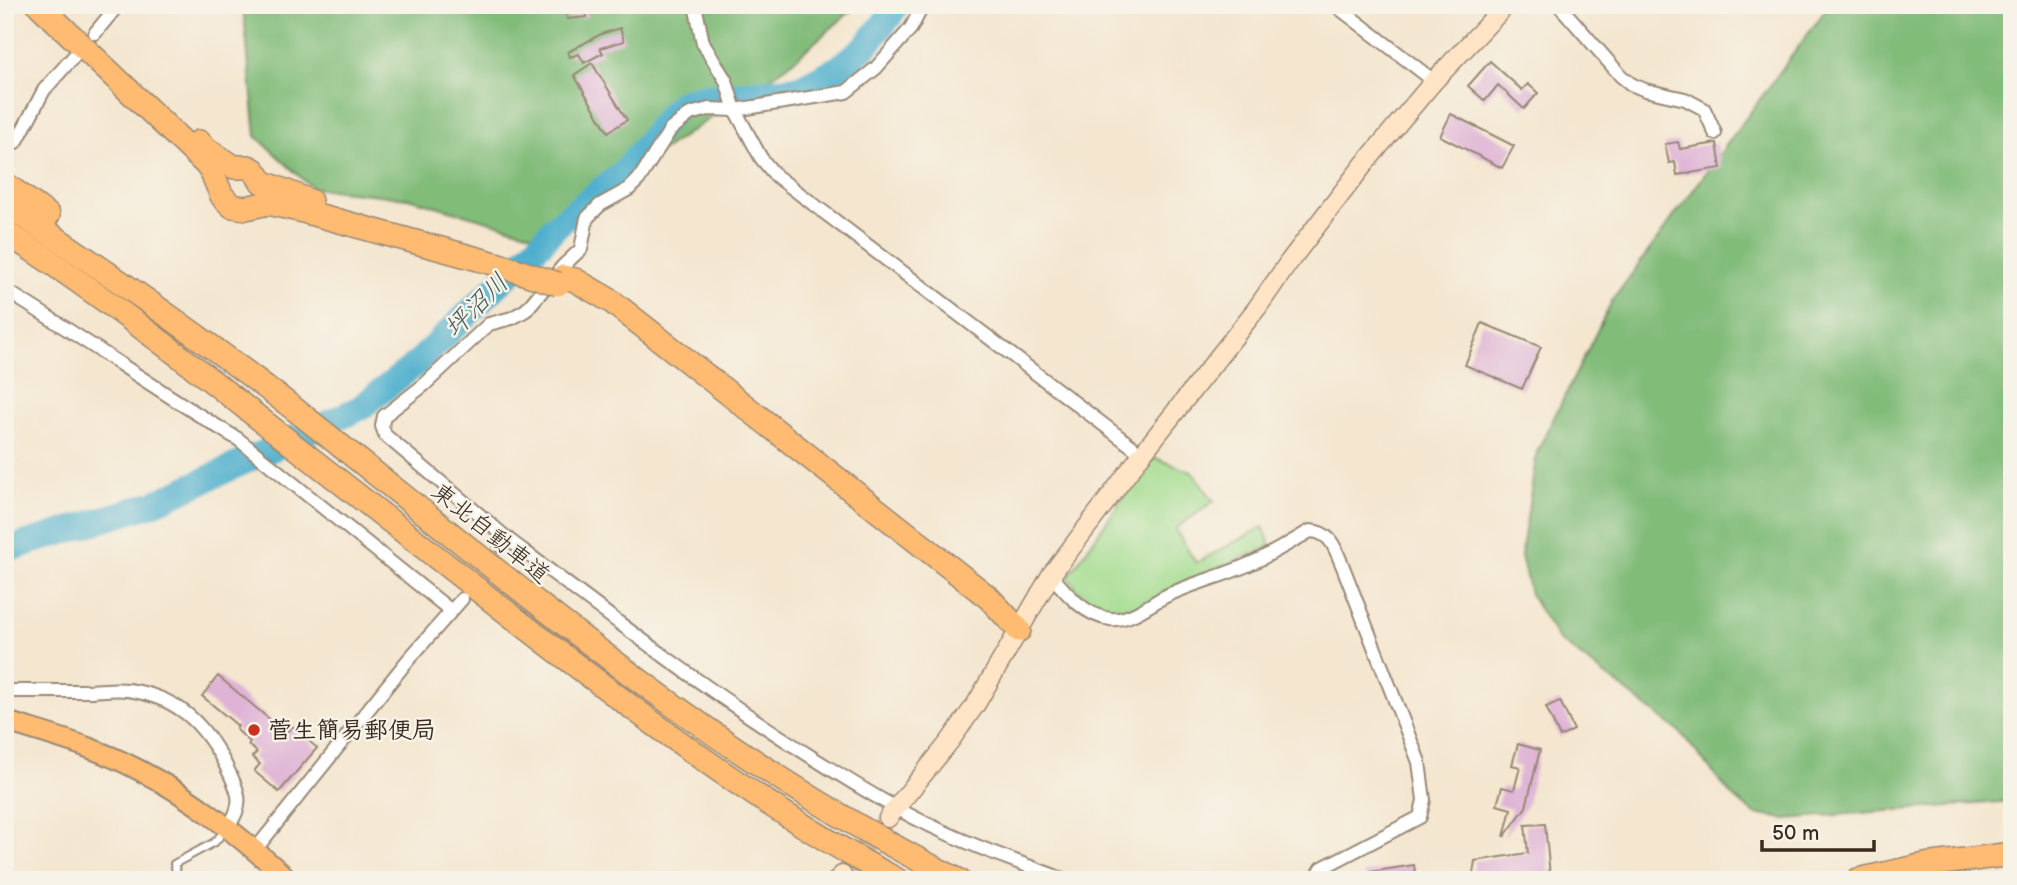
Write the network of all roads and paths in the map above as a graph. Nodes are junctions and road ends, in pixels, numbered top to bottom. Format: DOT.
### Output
graph roads {
  1 [pos="39,5"];
  2 [pos="49,5"];
  3 [pos="118,5"];
  4 [pos="695,5"];
  5 [pos="923,5"];
  6 [pos="1335,5"];
  7 [pos="1506,5"];
  8 [pos="1559,5"];
  9 [pos="95,33"];
  10 [pos="76,54"];
  11 [pos="1434,81"];
  12 [pos="732,100"];
  13 [pos="1715,133"];
  14 [pos="5,144"];
  15 [pos="227,176"];
  16 [pos="5,184"];
  17 [pos="260,193"];
  18 [pos="5,204"];
  19 [pos="5,232"];
  20 [pos="5,251"];
  21 [pos="5,290"];
  22 [pos="269,389"];
  23 [pos="249,410"];
  24 [pos="1142,454"];
  25 [pos="1051,575"];
  26 [pos="462,599"];
  27 [pos="450,610"];
  28 [pos="1019,631"];
  29 [pos="5,691"];
  30 [pos="5,721"];
  31 [pos="892,812"];
  32 [pos="228,827"];
  33 [pos="255,850"];
  34 [pos="2012,854"];
  35 [pos="179,880"];
  36 [pos="289,880"];
  37 [pos="897,880"];
  38 [pos="958,880"];
  39 [pos="1065,880"];
  40 [pos="1315,880"];
  41 [pos="1858,880"];
  1 -- 15 [label="highway"];
  2 -- 15 [label="highway"];
  3 -- 9 [label="street"];
  4 -- 12 [label="street"];
  5 -- 12 [label="street"];
  6 -- 11 [label="street"];
  7 -- 11 [label="street"];
  8 -- 13 [label="street"];
  10 -- 14 [label="street"];
  11 -- 24 [label="street"];
  12 -- 24 [label="street"];
  12 -- 31 [label="street"];
  15 -- 17 [label="highway"];
  15 -- 17 [label="highway"];
  16 -- 22 [label="highway"];
  17 -- 28 [label="highway, bridge"];
  18 -- 22 [label="highway, 東北自動車道"];
  19 -- 23 [label="highway, 東北自動車道"];
  20 -- 23 [label="highway"];
  21 -- 27 [label="street"];
  22 -- 38 [label="highway, 東北自動車道"];
  23 -- 37 [label="highway, 東北自動車道"];
  24 -- 25 [label="street"];
  25 -- 28 [label="street"];
  25 -- 40 [label="street"];
  26 -- 27 [label="street"];
  27 -- 33 [label="street"];
  28 -- 31 [label="street"];
  29 -- 32 [label="street"];
  30 -- 32 [label="main road"];
  31 -- 39 [label="street"];
  32 -- 33 [label="main road"];
  32 -- 35 [label="lane"];
  33 -- 36 [label="main road"];
  34 -- 41 [label="highway"];
}
